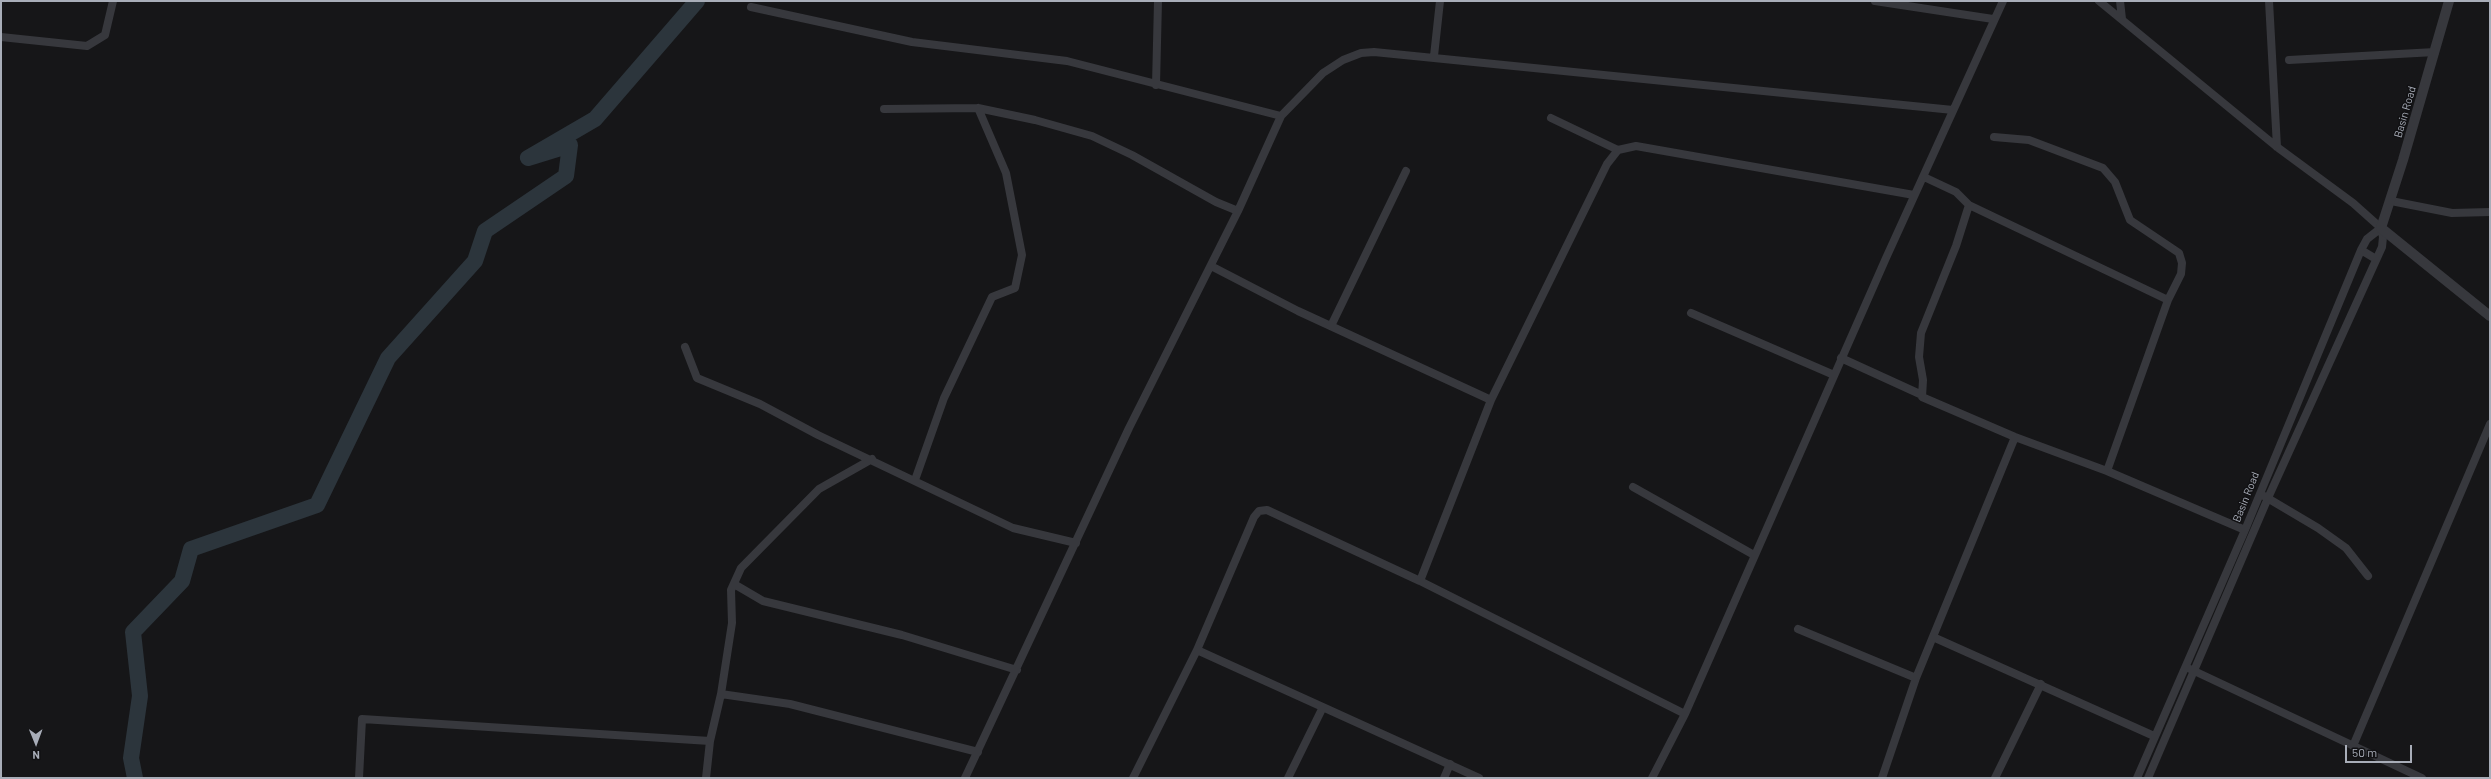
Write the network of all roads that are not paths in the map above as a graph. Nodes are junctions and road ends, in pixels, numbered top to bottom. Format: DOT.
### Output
graph roads {
  1 [pos="113,1"];
  2 [pos="1158,1"];
  3 [pos="1440,1"];
  4 [pos="1875,1"];
  5 [pos="2003,1"];
  6 [pos="2099,1"];
  7 [pos="2120,1"];
  8 [pos="2269,1"];
  9 [pos="2448,1"];
  10 [pos="751,7"];
  11 [pos="1993,19"];
  12 [pos="2122,19"];
  13 [pos="1,36"];
  14 [pos="2435,52"];
  15 [pos="1434,56"];
  16 [pos="2289,60"];
  17 [pos="1156,85"];
  18 [pos="978,108"];
  19 [pos="884,109"];
  20 [pos="1953,110"];
  21 [pos="1282,116"];
  22 [pos="1551,118"];
  23 [pos="1994,137"];
  24 [pos="2277,147"];
  25 [pos="1618,150"];
  26 [pos="1406,171"];
  27 [pos="1924,177"];
  28 [pos="1914,196"];
  29 [pos="2391,201"];
  30 [pos="1969,205"];
  31 [pos="1238,211"];
  32 [pos="2490,212"];
  33 [pos="2380,228"];
  34 [pos="2361,250"];
  35 [pos="2376,259"];
  36 [pos="1211,266"];
  37 [pos="2168,300"];
  38 [pos="1691,313"];
  39 [pos="2490,316"];
  40 [pos="1331,326"];
  41 [pos="685,347"];
  42 [pos="1841,358"];
  43 [pos="1834,375"];
  44 [pos="1922,395"];
  45 [pos="1491,400"];
  46 [pos="2490,424"];
  47 [pos="2015,437"];
  48 [pos="872,459"];
  49 [pos="2107,471"];
  50 [pos="915,480"];
  51 [pos="1633,487"];
  52 [pos="2260,494"];
  53 [pos="2268,498"];
  54 [pos="2245,530"];
  55 [pos="1076,543"];
  56 [pos="1754,555"];
  57 [pos="2368,576"];
  58 [pos="1420,581"];
  59 [pos="734,584"];
  60 [pos="1798,629"];
  61 [pos="1933,637"];
  62 [pos="1197,650"];
  63 [pos="2185,668"];
  64 [pos="1017,670"];
  65 [pos="2194,671"];
  66 [pos="1916,678"];
  67 [pos="2041,684"];
  68 [pos="721,694"];
  69 [pos="1323,708"];
  70 [pos="1685,714"];
  71 [pos="2154,736"];
  72 [pos="710,741"];
  73 [pos="2353,746"];
  74 [pos="978,752"];
  75 [pos="1450,764"];
  76 [pos="359,778"];
  77 [pos="706,778"];
  78 [pos="965,778"];
  79 [pos="1133,778"];
  80 [pos="1288,778"];
  81 [pos="1444,778"];
  82 [pos="1479,778"];
  83 [pos="1652,778"];
  84 [pos="1882,778"];
  85 [pos="1995,778"];
  86 [pos="2136,778"];
  87 [pos="2148,778"];
  88 [pos="2422,778"];
  1 -- 13 [label="street"];
  2 -- 17 [label="street"];
  3 -- 15 [label="street"];
  4 -- 11 [label="street"];
  5 -- 11 [label="street"];
  6 -- 12 [label="street"];
  7 -- 12 [label="street"];
  8 -- 24 [label="street"];
  9 -- 14 [label="street, Basin Road"];
  10 -- 17 [label="street"];
  11 -- 20 [label="street"];
  12 -- 24 [label="street"];
  14 -- 16 [label="street"];
  14 -- 29 [label="street, Basin Road"];
  15 -- 20 [label="street"];
  15 -- 21 [label="street"];
  17 -- 21 [label="street"];
  18 -- 19 [label="street"];
  18 -- 31 [label="street"];
  18 -- 50 [label="street"];
  20 -- 27 [label="street"];
  21 -- 31 [label="street"];
  22 -- 25 [label="street"];
  23 -- 37 [label="street"];
  24 -- 33 [label="street"];
  25 -- 28 [label="street"];
  25 -- 45 [label="street"];
  26 -- 40 [label="street"];
  27 -- 28 [label="street"];
  27 -- 30 [label="street"];
  28 -- 42 [label="street"];
  29 -- 32 [label="street"];
  29 -- 33 [label="street, Basin Road"];
  30 -- 37 [label="street"];
  30 -- 44 [label="street"];
  31 -- 36 [label="street"];
  33 -- 34 [label="street, Basin Road"];
  33 -- 35 [label="street, Basin Road"];
  33 -- 39 [label="street"];
  34 -- 35 [label="street"];
  34 -- 52 [label="street, Basin Road"];
  35 -- 53 [label="street, Basin Road"];
  36 -- 40 [label="street"];
  36 -- 55 [label="street"];
  37 -- 49 [label="street"];
  38 -- 43 [label="street"];
  40 -- 45 [label="street"];
  41 -- 48 [label="street"];
  42 -- 43 [label="street"];
  42 -- 44 [label="street"];
  43 -- 56 [label="street"];
  44 -- 47 [label="street"];
  45 -- 58 [label="street"];
  46 -- 73 [label="street"];
  47 -- 49 [label="street"];
  47 -- 61 [label="street"];
  48 -- 50 [label="street"];
  48 -- 59 [label="street"];
  49 -- 54 [label="street"];
  50 -- 55 [label="street"];
  51 -- 56 [label="street"];
  52 -- 53 [label="street"];
  52 -- 54 [label="street, Basin Road"];
  53 -- 57 [label="street"];
  53 -- 65 [label="street, Basin Road"];
  54 -- 63 [label="street, Basin Road"];
  55 -- 64 [label="street"];
  56 -- 70 [label="street"];
  58 -- 62 [label="street"];
  58 -- 70 [label="street"];
  59 -- 64 [label="street"];
  59 -- 68 [label="street"];
  60 -- 66 [label="street"];
  61 -- 66 [label="street"];
  61 -- 67 [label="street"];
  62 -- 69 [label="street"];
  62 -- 79 [label="street"];
  63 -- 65 [label="street"];
  63 -- 71 [label="street, Basin Road"];
  64 -- 74 [label="street"];
  65 -- 73 [label="street"];
  65 -- 87 [label="street, Basin Road"];
  66 -- 84 [label="street"];
  67 -- 71 [label="street"];
  67 -- 85 [label="street"];
  68 -- 72 [label="street"];
  68 -- 74 [label="street"];
  69 -- 75 [label="street"];
  69 -- 80 [label="street"];
  70 -- 83 [label="street"];
  71 -- 86 [label="street, Basin Road"];
  72 -- 76 [label="street"];
  72 -- 77 [label="street"];
  73 -- 88 [label="street"];
  74 -- 78 [label="street"];
  75 -- 81 [label="street"];
  75 -- 82 [label="street"];
}
